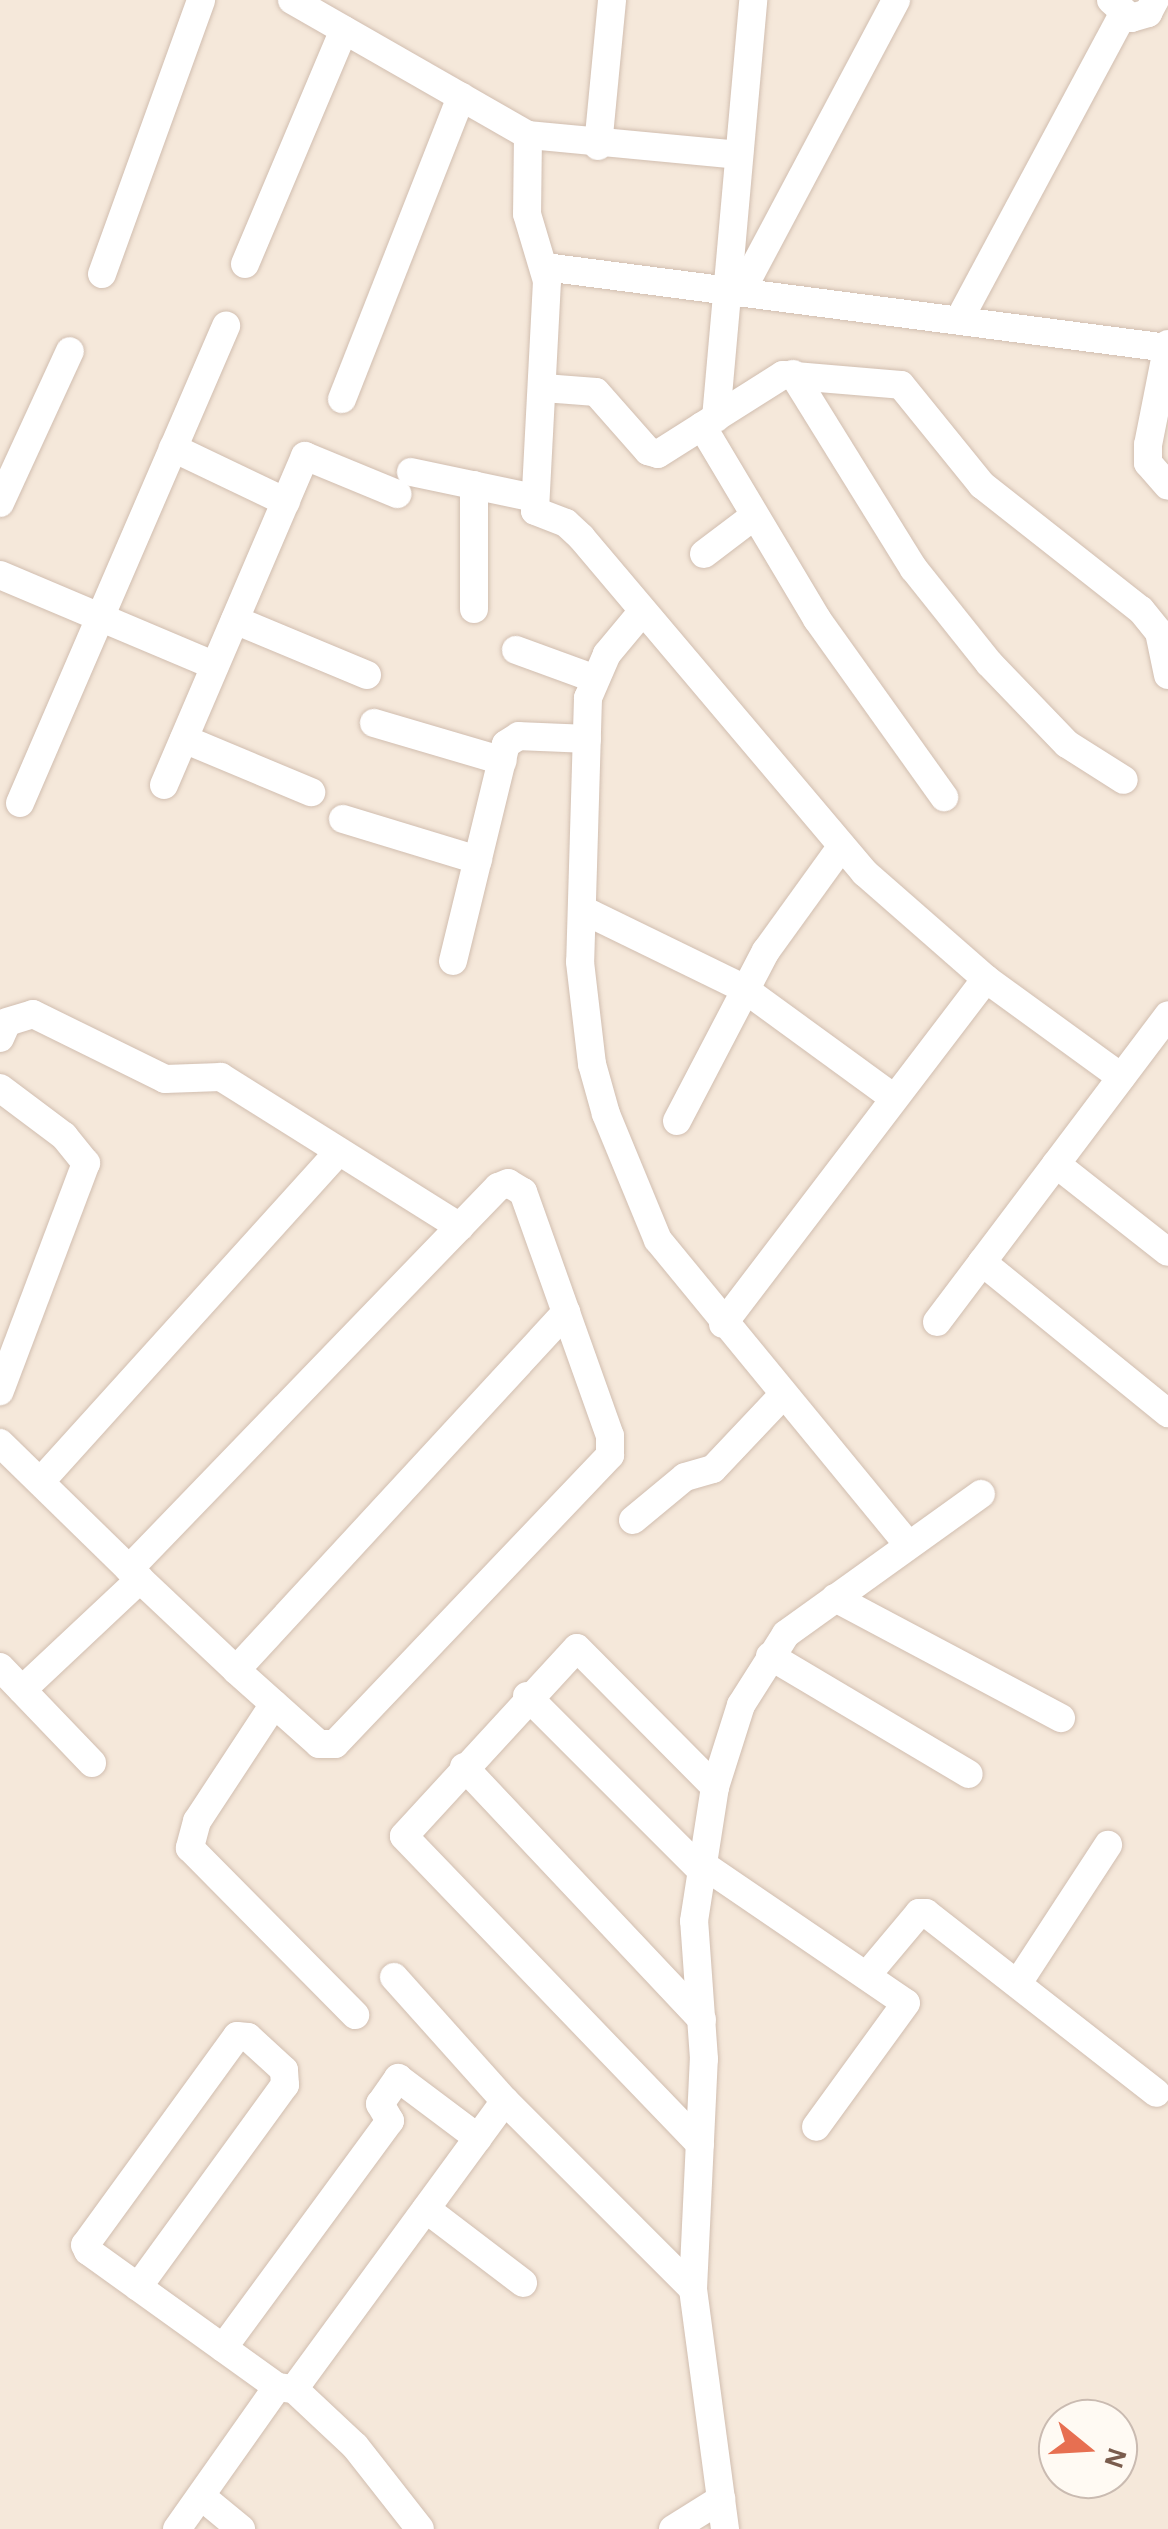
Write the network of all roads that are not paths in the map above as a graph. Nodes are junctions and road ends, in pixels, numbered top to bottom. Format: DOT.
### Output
graph roads {
  1 [pos="201,0"];
  2 [pos="292,0"];
  3 [pos="612,0"];
  4 [pos="753,0"];
  5 [pos="896,0"];
  6 [pos="1159,7"];
  7 [pos="1116,8"];
  8 [pos="344,30"];
  9 [pos="461,97"];
  10 [pos="528,135"];
  11 [pos="598,146"];
  12 [pos="739,155"];
  13 [pos="245,264"];
  14 [pos="544,267"];
  15 [pos="102,274"];
  16 [pos="734,289"];
  17 [pos="959,320"];
  18 [pos="226,326"];
  19 [pos="1167,347"];
  20 [pos="70,351"];
  21 [pos="792,374"];
  22 [pos="544,388"];
  23 [pos="342,399"];
  24 [pos="709,422"];
  25 [pos="173,448"];
  26 [pos="474,485"];
  27 [pos="1168,486"];
  28 [pos="534,498"];
  29 [pos="286,502"];
  30 [pos="0,503"];
  31 [pos="753,517"];
  32 [pos="704,554"];
  33 [pos="0,574"];
  34 [pos="474,610"];
  35 [pos="642,612"];
  36 [pos="100,617"];
  37 [pos="235,620"];
  38 [pos="516,650"];
  39 [pos="215,666"];
  40 [pos="367,675"];
  41 [pos="1168,675"];
  42 [pos="593,678"];
  43 [pos="374,723"];
  44 [pos="588,739"];
  45 [pos="184,740"];
  46 [pos="503,761"];
  47 [pos="1124,780"];
  48 [pos="164,785"];
  49 [pos="311,792"];
  50 [pos="944,797"];
  51 [pos="20,803"];
  52 [pos="343,819"];
  53 [pos="842,846"];
  54 [pos="478,860"];
  55 [pos="583,910"];
  56 [pos="453,960"];
  57 [pos="986,978"];
  58 [pos="746,990"];
  59 [pos="1168,1015"];
  60 [pos="0,1038"];
  61 [pos="1121,1077"];
  62 [pos="0,1088"];
  63 [pos="894,1098"];
  64 [pos="677,1120"];
  65 [pos="336,1154"];
  66 [pos="1056,1164"];
  67 [pos="460,1227"];
  68 [pos="1168,1252"];
  69 [pos="982,1262"];
  70 [pos="566,1312"];
  71 [pos="937,1322"];
  72 [pos="723,1324"];
  73 [pos="0,1391"];
  74 [pos="782,1395"];
  75 [pos="1168,1412"];
  76 [pos="0,1443"];
  77 [pos="41,1482"];
  78 [pos="980,1494"];
  79 [pos="633,1520"];
  80 [pos="908,1544"];
  81 [pos="134,1574"];
  82 [pos="835,1598"];
  83 [pos="770,1656"];
  84 [pos="0,1667"];
  85 [pos="236,1670"];
  86 [pos="22,1690"];
  87 [pos="527,1696"];
  88 [pos="274,1704"];
  89 [pos="1061,1718"];
  90 [pos="92,1763"];
  91 [pos="464,1767"];
  92 [pos="969,1774"];
  93 [pos="715,1787"];
  94 [pos="1108,1845"];
  95 [pos="699,1866"];
  96 [pos="867,1975"];
  97 [pos="394,1977"];
  98 [pos="1018,1983"];
  99 [pos="355,2015"];
  100 [pos="702,2020"];
  101 [pos="1156,2093"];
  102 [pos="505,2101"];
  103 [pos="816,2126"];
  104 [pos="478,2138"];
  105 [pos="700,2144"];
  106 [pos="426,2210"];
  107 [pos="523,2283"];
  108 [pos="138,2287"];
  109 [pos="693,2289"];
  110 [pos="223,2348"];
  111 [pos="285,2388"];
  112 [pos="201,2496"];
  113 [pos="720,2499"];
  114 [pos="177,2529"];
  115 [pos="241,2529"];
  116 [pos="420,2529"];
  117 [pos="673,2529"];
  118 [pos="725,2529"];
  1 -- 15 [label="street"];
  2 -- 8 [label="street"];
  3 -- 11 [label="street"];
  4 -- 12 [label="street"];
  5 -- 16 [label="street"];
  6 -- 7 [label="street"];
  7 -- 17 [label="street"];
  8 -- 9 [label="street"];
  8 -- 13 [label="street"];
  9 -- 10 [label="street"];
  9 -- 23 [label="street"];
  10 -- 11 [label="street"];
  10 -- 14 [label="street"];
  11 -- 12 [label="street"];
  12 -- 16 [label="street"];
  14 -- 16 [label="street"];
  14 -- 22 [label="street"];
  16 -- 17 [label="street"];
  16 -- 24 [label="street"];
  17 -- 19 [label="street"];
  18 -- 25 [label="street"];
  19 -- 27 [label="street"];
  20 -- 30 [label="street"];
  21 -- 24 [label="street"];
  21 -- 41 [label="street"];
  21 -- 47 [label="street"];
  22 -- 24 [label="street"];
  22 -- 28 [label="street"];
  24 -- 31 [label="street"];
  25 -- 29 [label="street"];
  25 -- 36 [label="street"];
  26 -- 28 [label="street"];
  26 -- 29 [label="street"];
  26 -- 34 [label="street"];
  28 -- 35 [label="street"];
  29 -- 37 [label="street"];
  31 -- 32 [label="street"];
  31 -- 50 [label="street"];
  33 -- 36 [label="street"];
  35 -- 42 [label="street"];
  35 -- 53 [label="street"];
  36 -- 39 [label="street"];
  36 -- 51 [label="street"];
  37 -- 39 [label="street"];
  37 -- 40 [label="street"];
  38 -- 42 [label="street"];
  39 -- 45 [label="street"];
  42 -- 44 [label="street"];
  43 -- 46 [label="street"];
  44 -- 46 [label="street"];
  44 -- 55 [label="street"];
  45 -- 48 [label="street"];
  45 -- 49 [label="street"];
  46 -- 54 [label="street"];
  52 -- 54 [label="street"];
  53 -- 57 [label="street"];
  53 -- 58 [label="street"];
  54 -- 56 [label="street"];
  55 -- 58 [label="street"];
  55 -- 72 [label="street"];
  57 -- 61 [label="street"];
  57 -- 63 [label="street"];
  58 -- 63 [label="street"];
  58 -- 64 [label="street"];
  59 -- 61 [label="street"];
  60 -- 65 [label="street"];
  61 -- 66 [label="street"];
  62 -- 73 [label="street"];
  63 -- 72 [label="street"];
  65 -- 67 [label="street"];
  65 -- 77 [label="street"];
  66 -- 68 [label="street"];
  66 -- 69 [label="street"];
  67 -- 70 [label="street"];
  67 -- 81 [label="street"];
  69 -- 71 [label="street"];
  69 -- 75 [label="street"];
  70 -- 85 [label="street"];
  70 -- 88 [label="street"];
  72 -- 74 [label="street"];
  74 -- 79 [label="street"];
  74 -- 80 [label="street"];
  76 -- 77 [label="street"];
  77 -- 81 [label="street"];
  78 -- 80 [label="street"];
  80 -- 82 [label="street"];
  81 -- 85 [label="street"];
  81 -- 86 [label="street"];
  82 -- 83 [label="street"];
  82 -- 89 [label="street"];
  83 -- 92 [label="street"];
  83 -- 93 [label="street"];
  84 -- 86 [label="street"];
  85 -- 88 [label="street"];
  86 -- 90 [label="street"];
  87 -- 91 [label="street"];
  87 -- 93 [label="street"];
  87 -- 95 [label="street"];
  88 -- 99 [label="street"];
  91 -- 100 [label="street"];
  91 -- 105 [label="street"];
  93 -- 95 [label="street"];
  94 -- 98 [label="street"];
  95 -- 96 [label="street"];
  95 -- 100 [label="street"];
  96 -- 98 [label="street"];
  96 -- 103 [label="street"];
  97 -- 102 [label="street"];
  98 -- 101 [label="street"];
  100 -- 105 [label="street"];
  102 -- 104 [label="street"];
  102 -- 109 [label="street"];
  104 -- 106 [label="street"];
  104 -- 110 [label="street"];
  105 -- 109 [label="street"];
  106 -- 107 [label="street"];
  106 -- 111 [label="street"];
  108 -- 108 [label="street"];
  108 -- 110 [label="street"];
  109 -- 113 [label="street"];
  110 -- 111 [label="street"];
  111 -- 112 [label="street"];
  111 -- 116 [label="street"];
  112 -- 114 [label="street"];
  112 -- 115 [label="street"];
  113 -- 117 [label="street"];
  113 -- 118 [label="street"];
}
